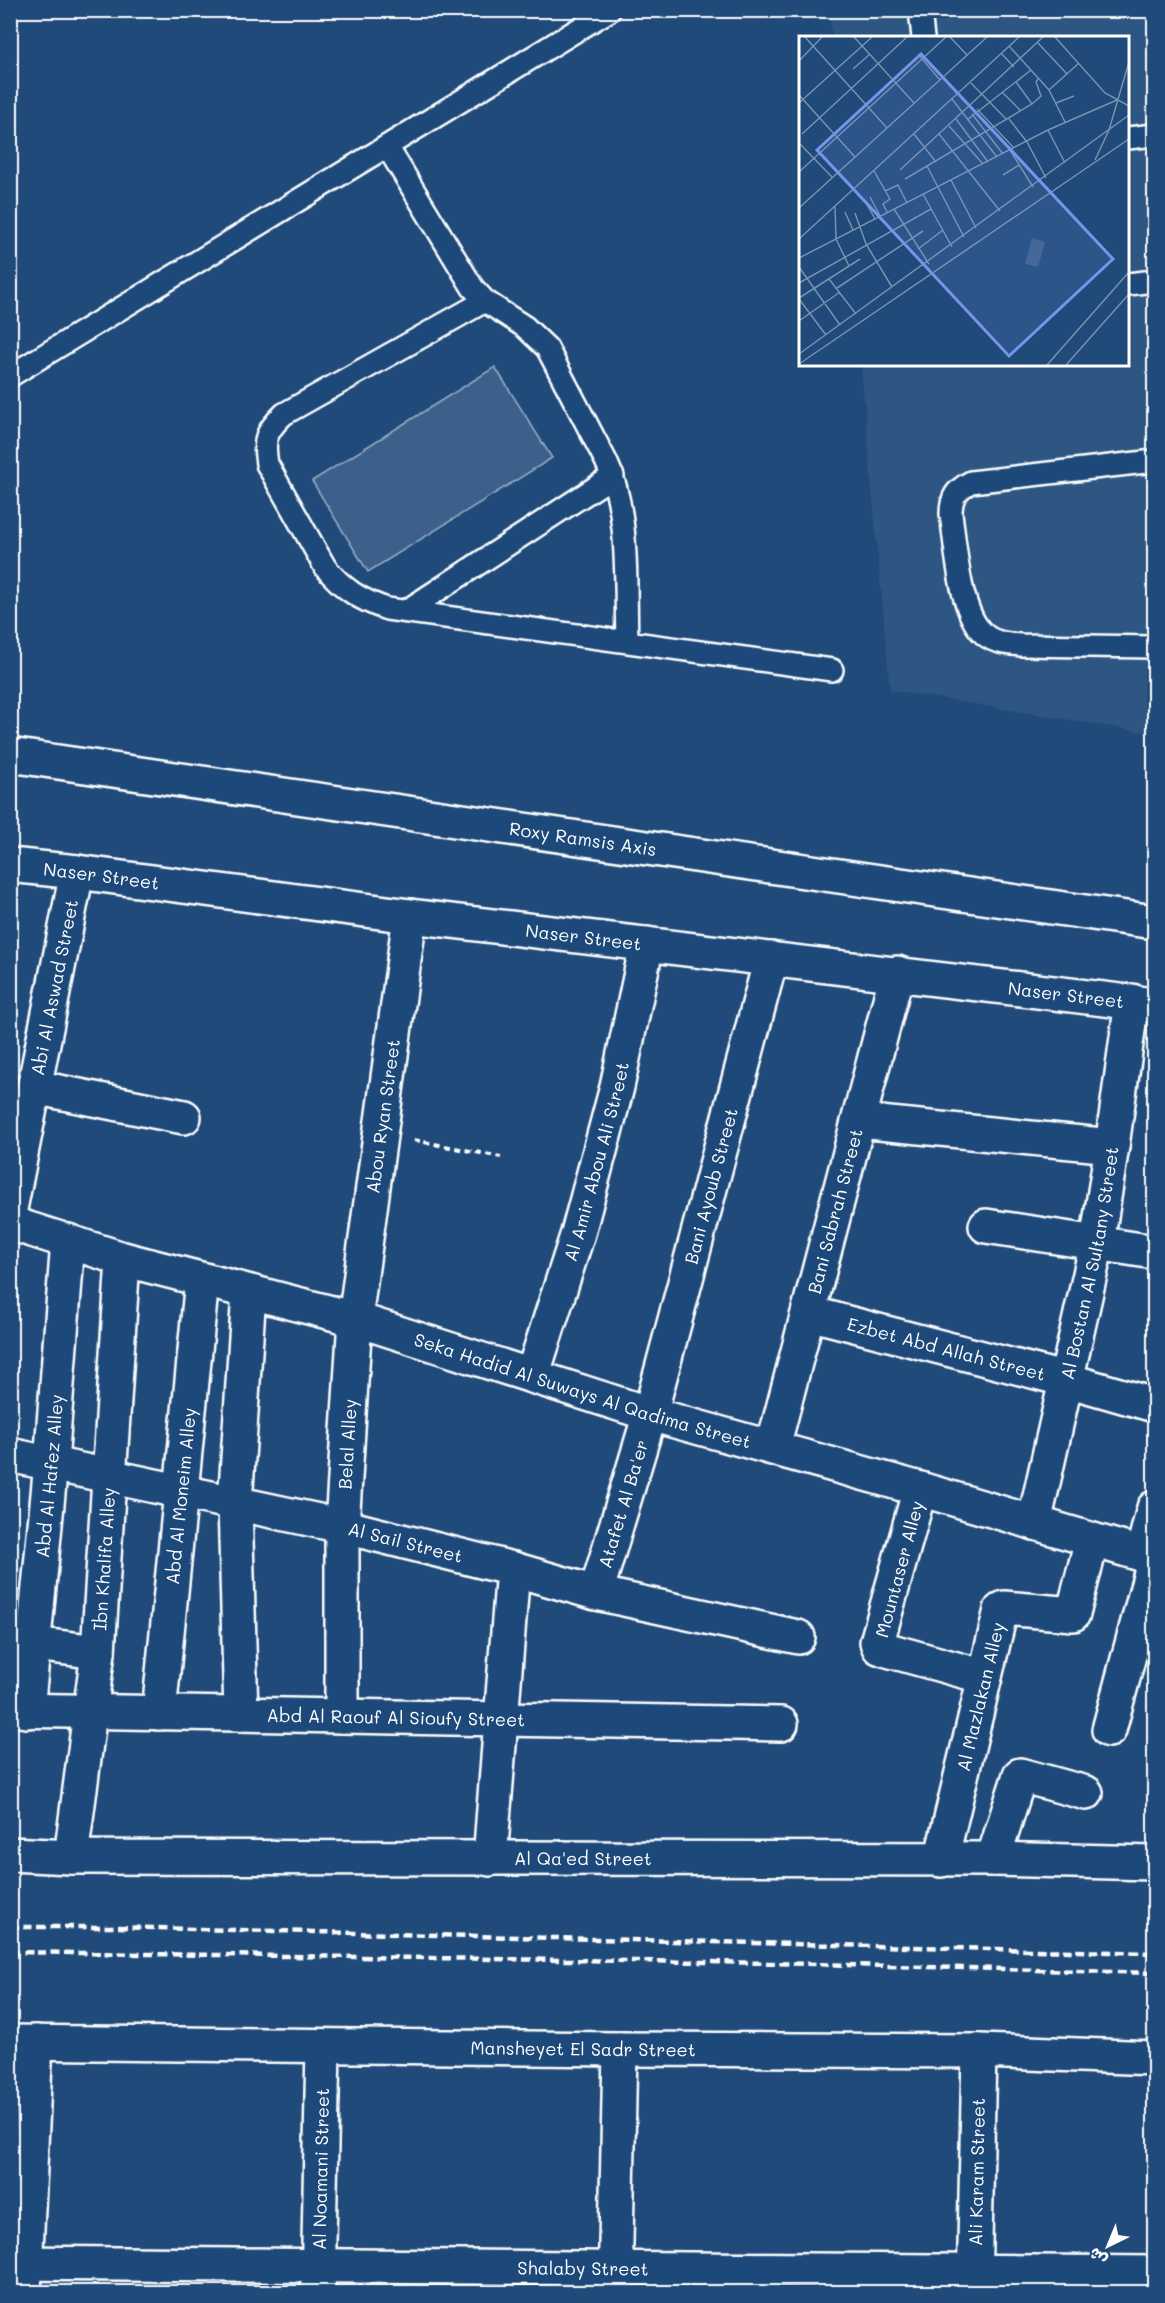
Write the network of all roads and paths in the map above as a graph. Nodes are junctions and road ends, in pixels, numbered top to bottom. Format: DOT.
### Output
graph roads {
  1 [pos="610,10"];
  2 [pos="920,10"];
  3 [pos="923,36"];
  4 [pos="1155,135"];
  5 [pos="1129,138"];
  6 [pos="388,148"];
  7 [pos="1155,281"];
  8 [pos="1129,284"];
  9 [pos="485,301"];
  10 [pos="10,376"];
  11 [pos="1155,461"];
  12 [pos="613,476"];
  13 [pos="406,611"];
  14 [pos="627,640"];
  15 [pos="1155,647"];
  16 [pos="832,670"];
  17 [pos="10,755"];
  18 [pos="10,865"];
  19 [pos="77,872"];
  20 [pos="410,916"];
  21 [pos="1155,922"];
  22 [pos="647,944"];
  23 [pos="771,959"];
  24 [pos="897,973"];
  25 [pos="1143,1003"];
  26 [pos="34,1087"];
  27 [pos="184,1117"];
  28 [pos="860,1121"];
  29 [pos="381,1134"];
  30 [pos="1113,1146"];
  31 [pos="501,1157"];
  32 [pos="10,1209"];
  33 [pos="10,1223"];
  34 [pos="986,1226"];
  35 [pos="68,1241"];
  36 [pos="1096,1243"];
  37 [pos="1155,1252"];
  38 [pos="123,1258"];
  39 [pos="202,1280"];
  40 [pos="249,1292"];
  41 [pos="809,1313"];
  42 [pos="356,1318"];
  43 [pos="532,1376"];
  44 [pos="1067,1380"];
  45 [pos="1155,1405"];
  46 [pos="650,1414"];
  47 [pos="773,1447"];
  48 [pos="10,1455"];
  49 [pos="51,1463"];
  50 [pos="108,1476"];
  51 [pos="920,1489"];
  52 [pos="182,1493"];
  53 [pos="235,1504"];
  54 [pos="1155,1508"];
  55 [pos="1034,1524"];
  56 [pos="342,1526"];
  57 [pos="1092,1540"];
  58 [pos="1150,1558"];
  59 [pos="513,1569"];
  60 [pos="596,1593"];
  61 [pos="798,1637"];
  62 [pos="22,1642"];
  63 [pos="98,1652"];
  64 [pos="985,1677"];
  65 [pos="19,1711"];
  66 [pos="92,1712"];
  67 [pos="159,1713"];
  68 [pos="241,1714"];
  69 [pos="342,1716"];
  70 [pos="501,1719"];
  71 [pos="781,1724"];
  72 [pos="1109,1730"];
  73 [pos="1086,1793"];
  74 [pos="10,1854"];
  75 [pos="71,1857"];
  76 [pos="490,1859"];
  77 [pos="993,1859"];
  78 [pos="941,1860"];
  79 [pos="1155,1863"];
  80 [pos="23,2042"];
  81 [pos="323,2046"];
  82 [pos="620,2049"];
  83 [pos="979,2051"];
  84 [pos="1155,2058"];
  85 [pos="20,2273"];
  86 [pos="1155,2273"];
  87 [pos="318,2279"];
  88 [pos="616,2280"];
  89 [pos="974,2282"];
  1 -- 6 [label="lane"];
  2 -- 3 [label="lane"];
  4 -- 5 [label="lane"];
  6 -- 9 [label="lane"];
  6 -- 10 [label="lane"];
  7 -- 8 [label="lane"];
  9 -- 12 [label="lane"];
  9 -- 13 [label="lane"];
  11 -- 15 [label="lane"];
  12 -- 13 [label="lane"];
  12 -- 14 [label="lane"];
  13 -- 14 [label="lane"];
  14 -- 16 [label="lane"];
  17 -- 21 [label="street, Roxy Ramsis Axis"];
  18 -- 19 [label="street, Naser Street"];
  19 -- 20 [label="street, Naser Street"];
  19 -- 26 [label="street, Abi Al Aswad Street"];
  20 -- 22 [label="street, Naser Street"];
  20 -- 29 [label="street, Abou Ryan Street"];
  22 -- 23 [label="street, Naser Street"];
  22 -- 43 [label="street, Al Amir Abou Ali Street"];
  23 -- 24 [label="street, Naser Street"];
  23 -- 46 [label="street, Bani Ayoub Street"];
  24 -- 25 [label="street, Naser Street"];
  24 -- 28 [label="street, Bani Sabrah Street"];
  25 -- 30 [label="street, Al Bostan Al Sultany Street"];
  26 -- 27 [label="street"];
  26 -- 32 [label="street, Abi Al Aswad Street"];
  28 -- 30 [label="street"];
  28 -- 41 [label="street, Bani Sabrah Street"];
  29 -- 31 [label="path"];
  29 -- 42 [label="street, Abou Ryan Street"];
  30 -- 36 [label="street, Al Bostan Al Sultany Street"];
  33 -- 35 [label="street, Seka Hadid Al Suways Al Qadima Street"];
  34 -- 36 [label="street"];
  35 -- 38 [label="street, Seka Hadid Al Suways Al Qadima Street"];
  35 -- 49 [label="street, Abd Al Hafez Alley"];
  36 -- 37 [label="street"];
  36 -- 44 [label="street, Al Bostan Al Sultany Street"];
  38 -- 39 [label="street, Seka Hadid Al Suways Al Qadima Street"];
  38 -- 50 [label="street, Ibn Khalifa Alley"];
  39 -- 40 [label="street, Seka Hadid Al Suways Al Qadima Street"];
  39 -- 52 [label="street, Abd Al Moneim Alley"];
  40 -- 42 [label="street, Seka Hadid Al Suways Al Qadima Street"];
  40 -- 53 [label="street"];
  41 -- 44 [label="street, Ezbet Abd Allah Street"];
  41 -- 47 [label="street, Bani Sabrah Street"];
  42 -- 43 [label="street, Seka Hadid Al Suways Al Qadima Street"];
  42 -- 56 [label="street, Belal Alley"];
  43 -- 46 [label="street, Seka Hadid Al Suways Al Qadima Street"];
  44 -- 45 [label="street, Ezbet Abd Allah Street"];
  44 -- 55 [label="street, Al Bostan Al Sultany Street"];
  46 -- 47 [label="street, Seka Hadid Al Suways Al Qadima Street"];
  46 -- 60 [label="street, Atafet Al Ba'er"];
  47 -- 51 [label="street, Seka Hadid Al Suways Al Qadima Street"];
  48 -- 49 [label="street, Al Sail Street"];
  49 -- 50 [label="street, Al Sail Street"];
  49 -- 62 [label="street, Abd Al Hafez Alley"];
  50 -- 52 [label="street, Al Sail Street"];
  50 -- 63 [label="street, Ibn Khalifa Alley"];
  51 -- 55 [label="street, Seka Hadid Al Suways Al Qadima Street"];
  51 -- 64 [label="street, Mountaser Alley"];
  52 -- 53 [label="street, Al Sail Street"];
  52 -- 67 [label="street, Abd Al Moneim Alley"];
  53 -- 56 [label="street, Al Sail Street"];
  53 -- 68 [label="street"];
  54 -- 58 [label="street"];
  55 -- 57 [label="street, Seka Hadid Al Suways Al Qadima Street"];
  56 -- 59 [label="street, Al Sail Street"];
  56 -- 69 [label="street, Belal Alley"];
  57 -- 58 [label="street, Seka Hadid Al Suways Al Qadima Street"];
  57 -- 64 [label="street, Al Mazlakan Alley"];
  58 -- 72 [label="street"];
  59 -- 60 [label="street, Al Sail Street"];
  59 -- 70 [label="street"];
  60 -- 61 [label="street, Al Sail Street"];
  62 -- 63 [label="street"];
  62 -- 65 [label="street, Abd Al Hafez Alley"];
  63 -- 66 [label="street, Ibn Khalifa Alley"];
  64 -- 78 [label="street, Al Mazlakan Alley"];
  65 -- 66 [label="street, Abd Al Raouf Al Sioufy Street"];
  66 -- 67 [label="street, Abd Al Raouf Al Sioufy Street"];
  66 -- 75 [label="street, Ibn Khalifa Alley"];
  67 -- 68 [label="street, Abd Al Raouf Al Sioufy Street"];
  68 -- 69 [label="street, Abd Al Raouf Al Sioufy Street"];
  69 -- 70 [label="street, Abd Al Raouf Al Sioufy Street"];
  70 -- 71 [label="street, Abd Al Raouf Al Sioufy Street"];
  70 -- 76 [label="street"];
  73 -- 77 [label="street"];
  74 -- 75 [label="street, Al Qa'ed Street"];
  75 -- 76 [label="street, Al Qa'ed Street"];
  76 -- 78 [label="street, Al Qa'ed Street"];
  77 -- 78 [label="street, Al Qa'ed Street"];
  77 -- 79 [label="street, Al Qa'ed Street"];
  80 -- 81 [label="street, Mansheyet El Sadr Street"];
  80 -- 85 [label="street"];
  81 -- 82 [label="street, Mansheyet El Sadr Street"];
  81 -- 87 [label="street, Al Noamani Street"];
  82 -- 83 [label="street, Mansheyet El Sadr Street"];
  82 -- 88 [label="street"];
  83 -- 84 [label="street, Mansheyet El Sadr Street"];
  83 -- 89 [label="street, Ali Karam Street"];
  85 -- 87 [label="street, Shalaby Street"];
  86 -- 89 [label="street, Shalaby Street"];
  87 -- 88 [label="street, Shalaby Street"];
  88 -- 89 [label="street, Shalaby Street"];
}
